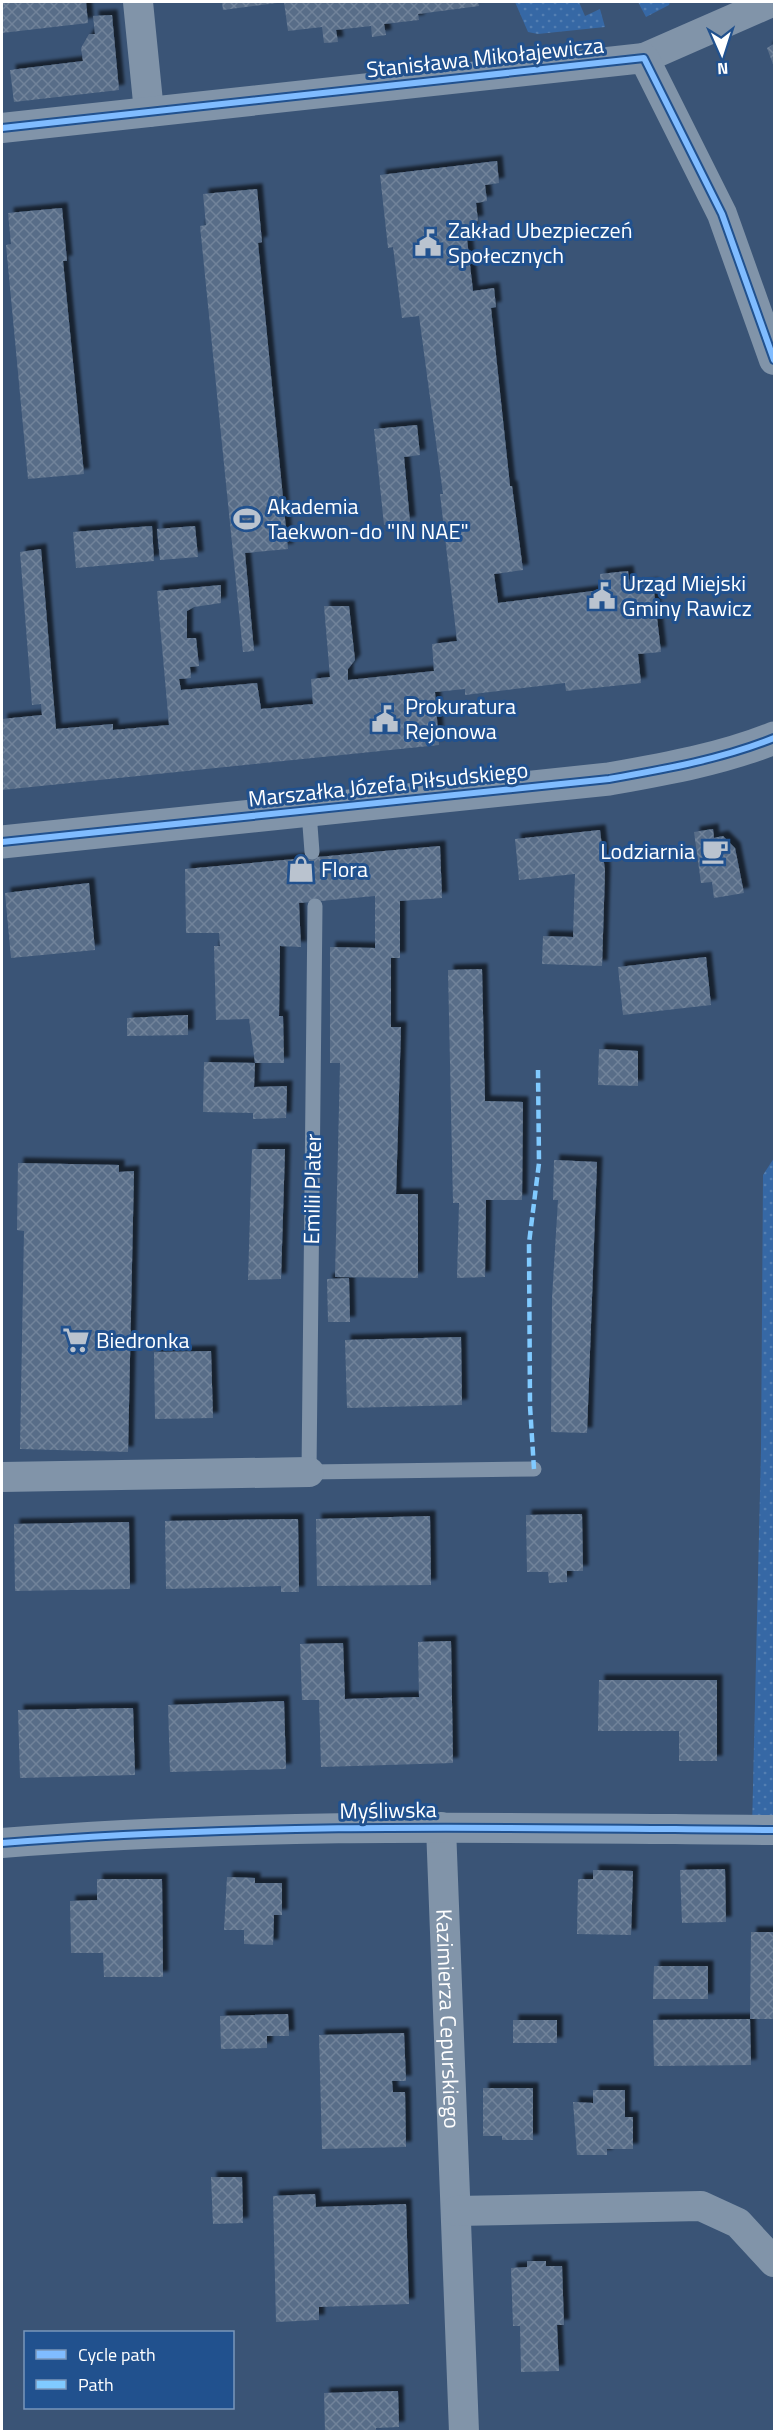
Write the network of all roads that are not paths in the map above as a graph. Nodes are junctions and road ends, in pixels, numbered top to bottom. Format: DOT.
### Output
graph roads {
  1 [pos="138,2"];
  2 [pos="772,2"];
  3 [pos="644,58"];
  4 [pos="149,112"];
  5 [pos="2,128"];
  6 [pos="774,360"];
  7 [pos="774,738"];
  8 [pos="309,812"];
  9 [pos="2,842"];
  10 [pos="312,852"];
  11 [pos="315,906"];
  12 [pos="534,1469"];
  13 [pos="309,1472"];
  14 [pos="2,1477"];
  15 [pos="441,1827"];
  16 [pos="774,1830"];
  17 [pos="2,1843"];
  18 [pos="456,2211"];
  19 [pos="774,2262"];
  20 [pos="464,2432"];
  1 -- 4 [label="street"];
  2 -- 3 [label="street, Stanisława Mikołajewicza"];
  3 -- 4 [label="street, Stanisława Mikołajewicza"];
  3 -- 6 [label="street"];
  4 -- 5 [label="street, Stanisława Mikołajewicza"];
  7 -- 8 [label="street, Marszałka Józefa Piłsudskiego"];
  8 -- 9 [label="street, Marszałka Józefa Piłsudskiego"];
  8 -- 10 [label="lane"];
  11 -- 13 [label="lane, Emilii Plater"];
  12 -- 13 [label="lane"];
  13 -- 14 [label="street"];
  15 -- 16 [label="street, Myśliwska"];
  15 -- 17 [label="street, Myśliwska"];
  15 -- 18 [label="street, Kazimierza Cepurskiego"];
  18 -- 19 [label="street"];
  18 -- 20 [label="street, Kazimierza Cepurskiego"];
}
